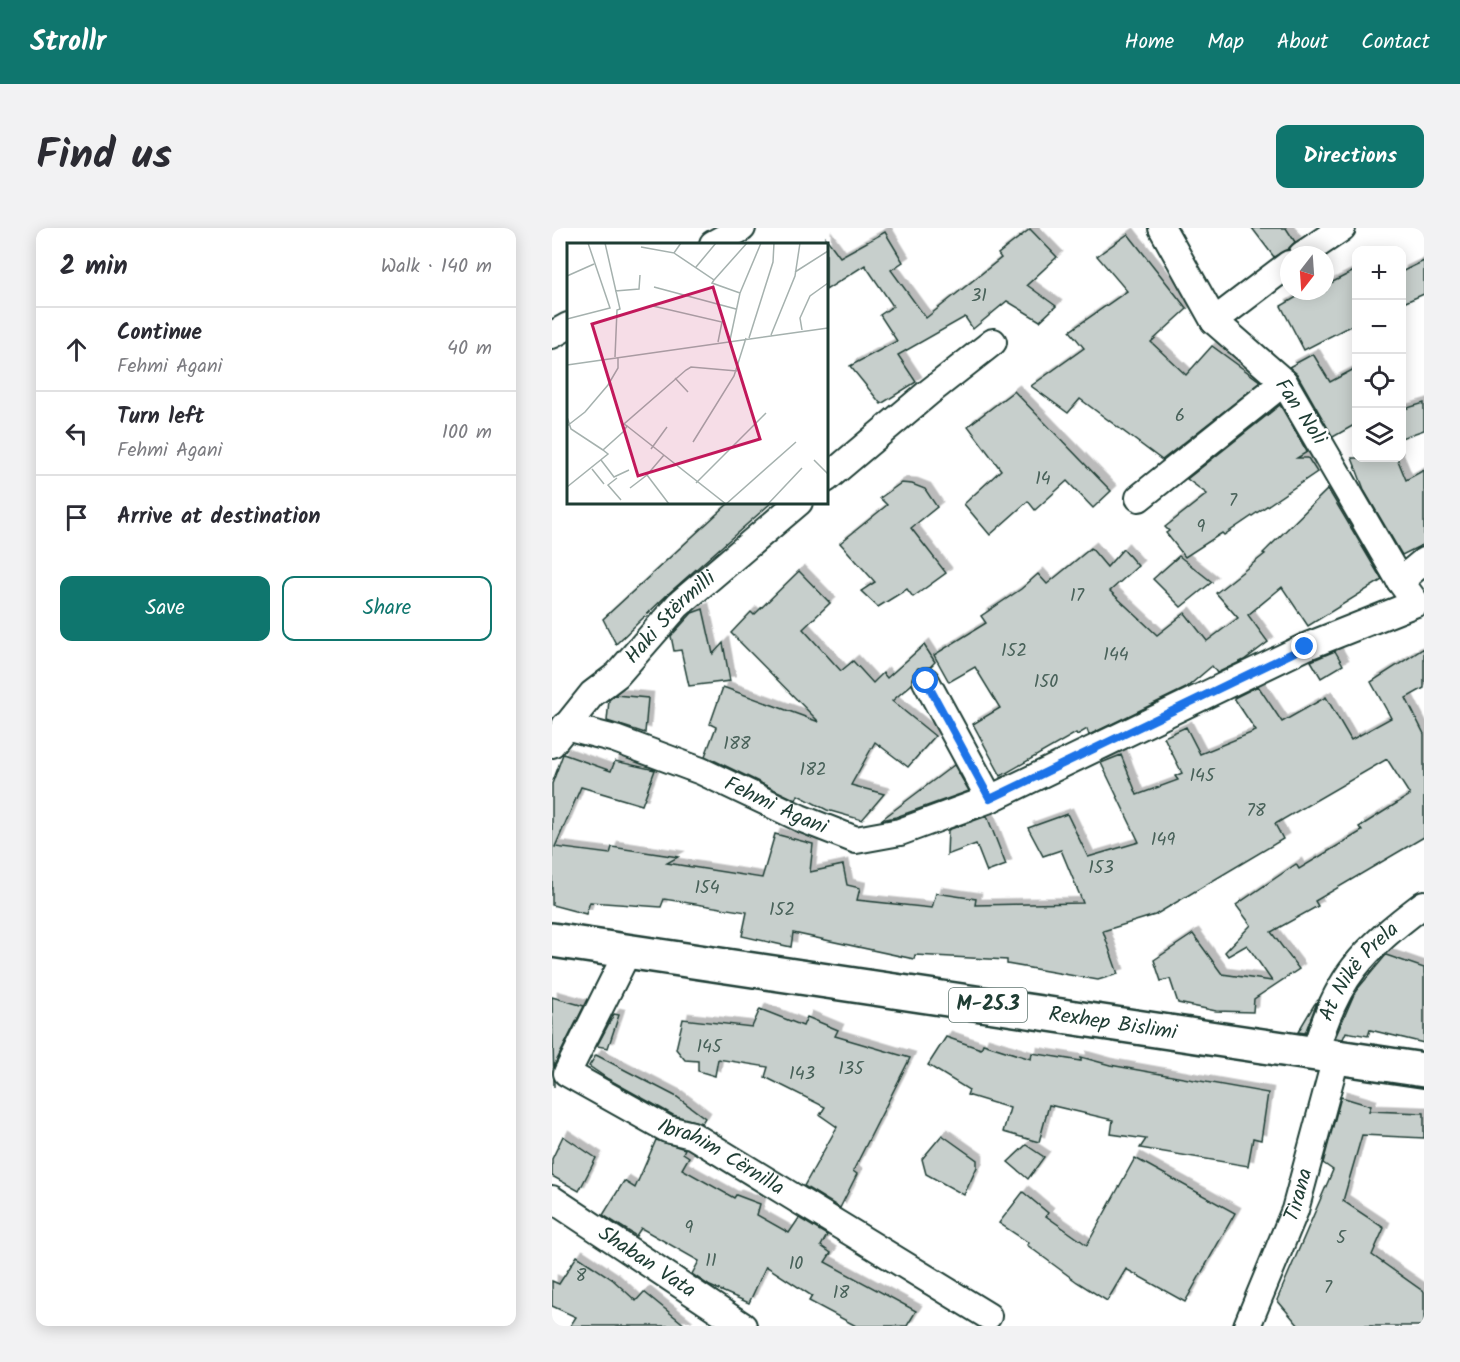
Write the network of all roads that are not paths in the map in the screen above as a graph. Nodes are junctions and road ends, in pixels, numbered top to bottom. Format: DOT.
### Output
graph roads {
  1 [pos="742,228"];
  2 [pos="1162,228"];
  3 [pos="1342,228"];
  4 [pos="715,243"];
  5 [pos="1315,246"];
  6 [pos="1280,271"];
  7 [pos="1214,321"];
  8 [pos="567,327"];
  9 [pos="552,335"];
  10 [pos="993,342"];
  11 [pos="1284,382"];
  12 [pos="828,477"];
  13 [pos="1139,498"];
  14 [pos="797,504"];
  15 [pos="1424,561"];
  16 [pos="1400,581"];
  17 [pos="926,681"];
  18 [pos="558,735"];
  19 [pos="990,799"];
  20 [pos="1424,904"];
  21 [pos="552,940"];
  22 [pos="627,953"];
  23 [pos="1326,1055"];
  24 [pos="1424,1070"];
  25 [pos="552,1199"];
  26 [pos="988,1316"];
  27 [pos="742,1326"];
  28 [pos="1247,1326"];
  1 -- 4 [label="street"];
  2 -- 7 [label="street, Fan Noli"];
  3 -- 5 [label="street"];
  6 -- 7 [label="street"];
  7 -- 11 [label="street, Fan Noli"];
  8 -- 9 [label="street"];
  10 -- 12 [label="street"];
  11 -- 13 [label="street"];
  11 -- 16 [label="street, Fan Noli"];
  14 -- 18 [label="street, Haki Stërmilli"];
  15 -- 16 [label="street"];
  16 -- 19 [label="street, Fehmi Agani"];
  17 -- 19 [label="street"];
  18 -- 19 [label="street, Fehmi Agani"];
  20 -- 23 [label="street, At Nikë Prela"];
  21 -- 22 [label="main road, Rexhep Bislimi / M-25.3"];
  22 -- 23 [label="main road, Rexhep Bislimi / M-25.3"];
  22 -- 26 [label="street, Ibrahim Cërnilla"];
  23 -- 24 [label="main road, Rexhep Bislimi / M-25.3"];
  23 -- 28 [label="street, Tirana"];
  25 -- 27 [label="street, Shaban Vata"];
}
